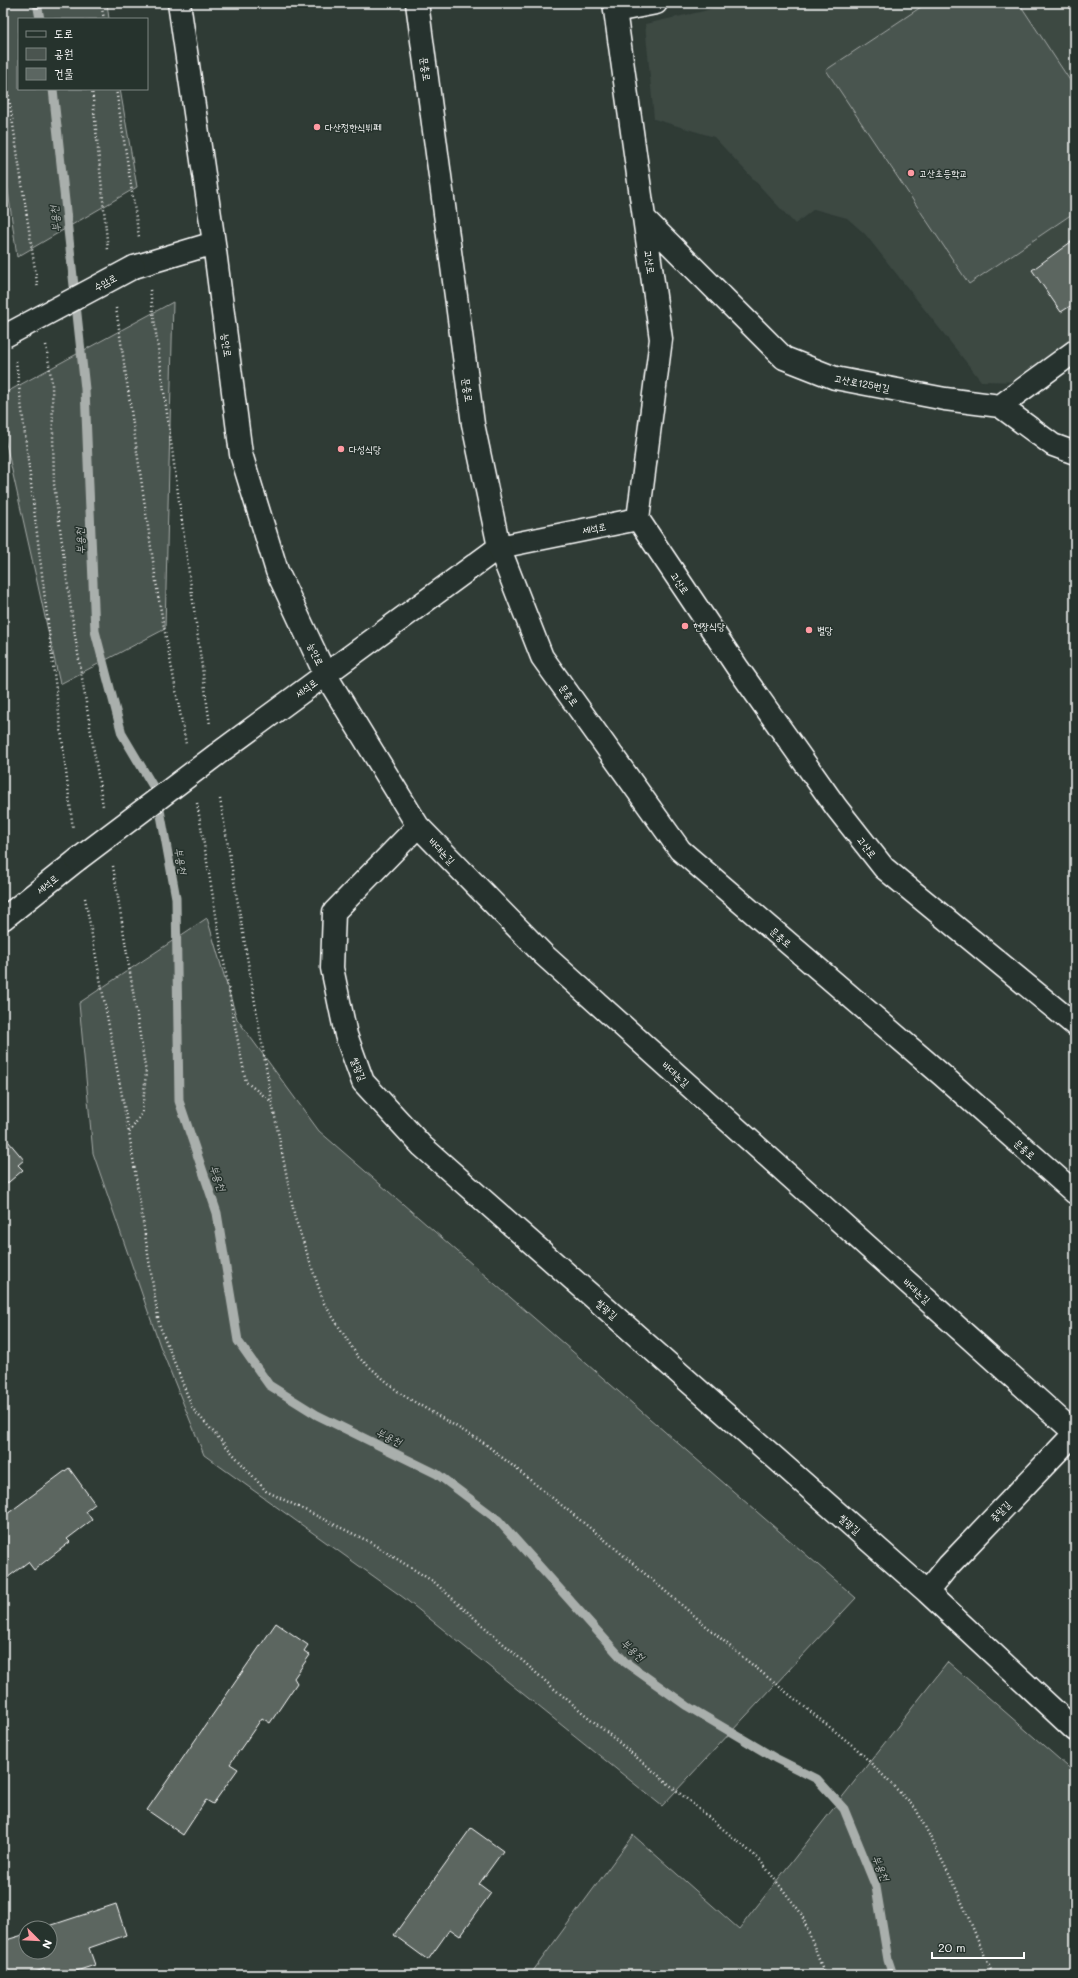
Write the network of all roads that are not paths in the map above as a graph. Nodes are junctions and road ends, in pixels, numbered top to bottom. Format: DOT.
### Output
graph roads {
  1 [pos="179,3"];
  2 [pos="417,3"];
  3 [pos="656,3"];
  4 [pos="615,7"];
  5 [pos="644,218"];
  6 [pos="214,243"];
  7 [pos="4,336"];
  8 [pos="1075,351"];
  9 [pos="1000,406"];
  10 [pos="1075,453"];
  11 [pos="638,519"];
  12 [pos="500,547"];
  13 [pos="325,674"];
  14 [pos="418,826"];
  15 [pos="3,919"];
  16 [pos="1075,1025"];
  17 [pos="1075,1193"];
  18 [pos="1075,1433"];
  19 [pos="927,1592"];
  20 [pos="1075,1730"];
  1 -- 6 [label="street, 능안로"];
  2 -- 12 [label="street, 문충로"];
  3 -- 4 [label="street"];
  4 -- 5 [label="street, 고산로"];
  5 -- 9 [label="street, 고산로125번길"];
  5 -- 11 [label="street, 고산로"];
  6 -- 7 [label="street, 수암로, bridge"];
  6 -- 13 [label="street, 능안로"];
  8 -- 9 [label="street"];
  9 -- 10 [label="street"];
  11 -- 12 [label="street, 세석로"];
  11 -- 16 [label="street, 고산로"];
  12 -- 13 [label="street, 세석로"];
  12 -- 17 [label="street, 문충로"];
  13 -- 14 [label="street, 바대논길"];
  13 -- 15 [label="street, 세석로, bridge"];
  14 -- 18 [label="street, 바대논길"];
  14 -- 19 [label="street, 쌀광길"];
  18 -- 19 [label="street, 중말길"];
  19 -- 20 [label="street, 쌀광길"];
}
